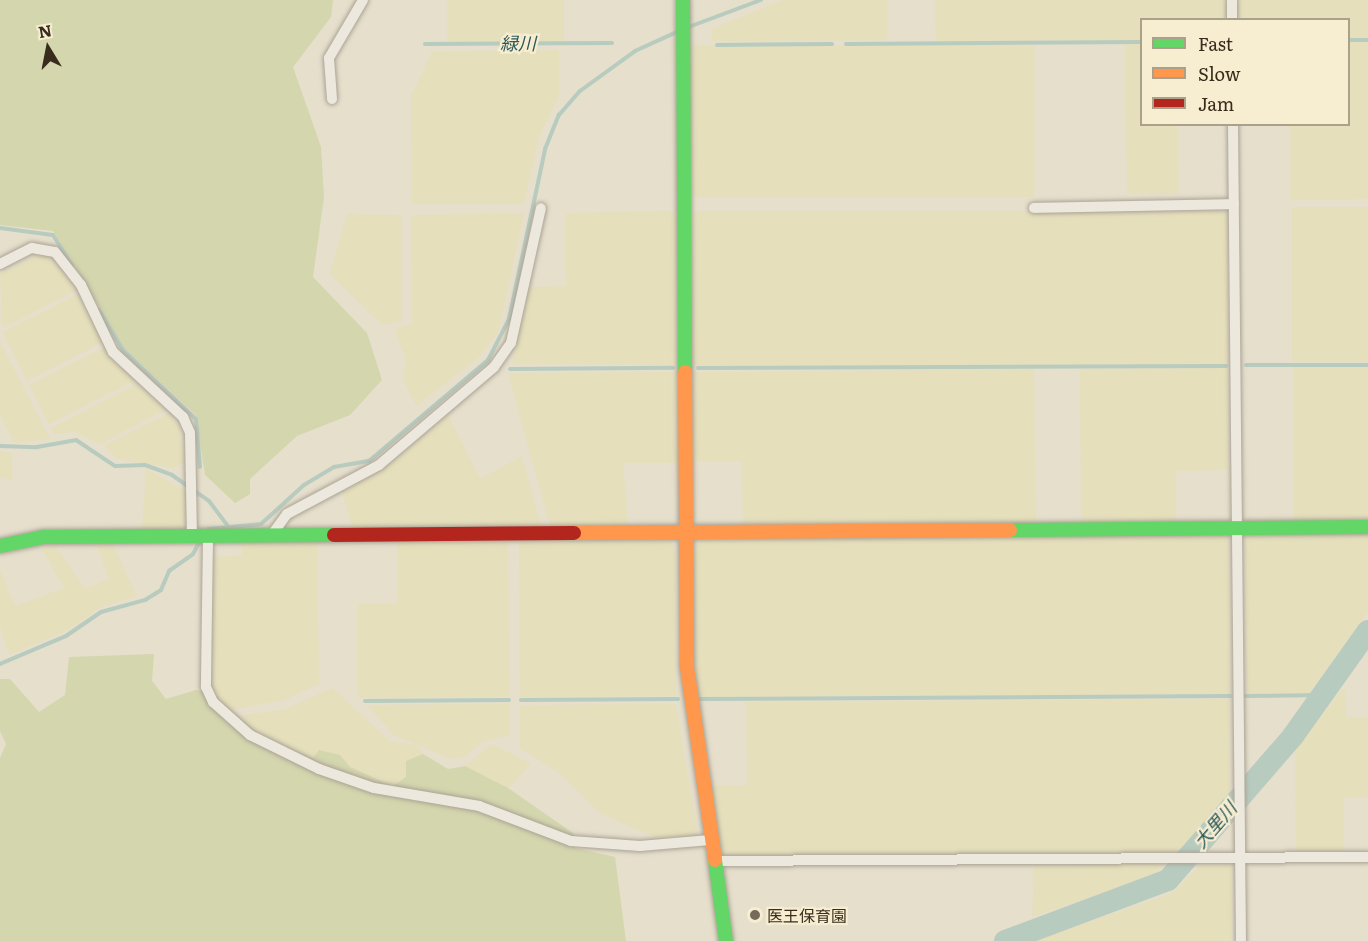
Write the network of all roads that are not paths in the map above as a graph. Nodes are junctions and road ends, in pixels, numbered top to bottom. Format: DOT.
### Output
graph roads {
  1 [pos="363,0"];
  2 [pos="683,0"];
  3 [pos="1232,0"];
  4 [pos="1232,18"];
  5 [pos="332,99"];
  6 [pos="1233,126"];
  7 [pos="1234,204"];
  8 [pos="541,208"];
  9 [pos="1034,208"];
  10 [pos="0,264"];
  11 [pos="1368,527"];
  12 [pos="1237,528"];
  13 [pos="684,534"];
  14 [pos="270,536"];
  15 [pos="192,537"];
  16 [pos="208,537"];
  17 [pos="0,546"];
  18 [pos="710,840"];
  19 [pos="1240,857"];
  20 [pos="1368,857"];
  21 [pos="713,861"];
  22 [pos="726,941"];
  23 [pos="1240,941"];
  1 -- 5 [label="street"];
  2 -- 13 [label="street"];
  3 -- 4 [label="street"];
  6 -- 7 [label="street"];
  7 -- 9 [label="street"];
  7 -- 12 [label="street"];
  8 -- 14 [label="street"];
  10 -- 15 [label="street"];
  11 -- 12 [label="street"];
  12 -- 13 [label="street"];
  12 -- 19 [label="street"];
  13 -- 14 [label="street"];
  13 -- 18 [label="street"];
  14 -- 16 [label="street"];
  15 -- 16 [label="street"];
  15 -- 17 [label="street"];
  16 -- 18 [label="street"];
  18 -- 21 [label="street"];
  19 -- 20 [label="street"];
  19 -- 21 [label="street"];
  19 -- 23 [label="street"];
  21 -- 22 [label="street"];
}
